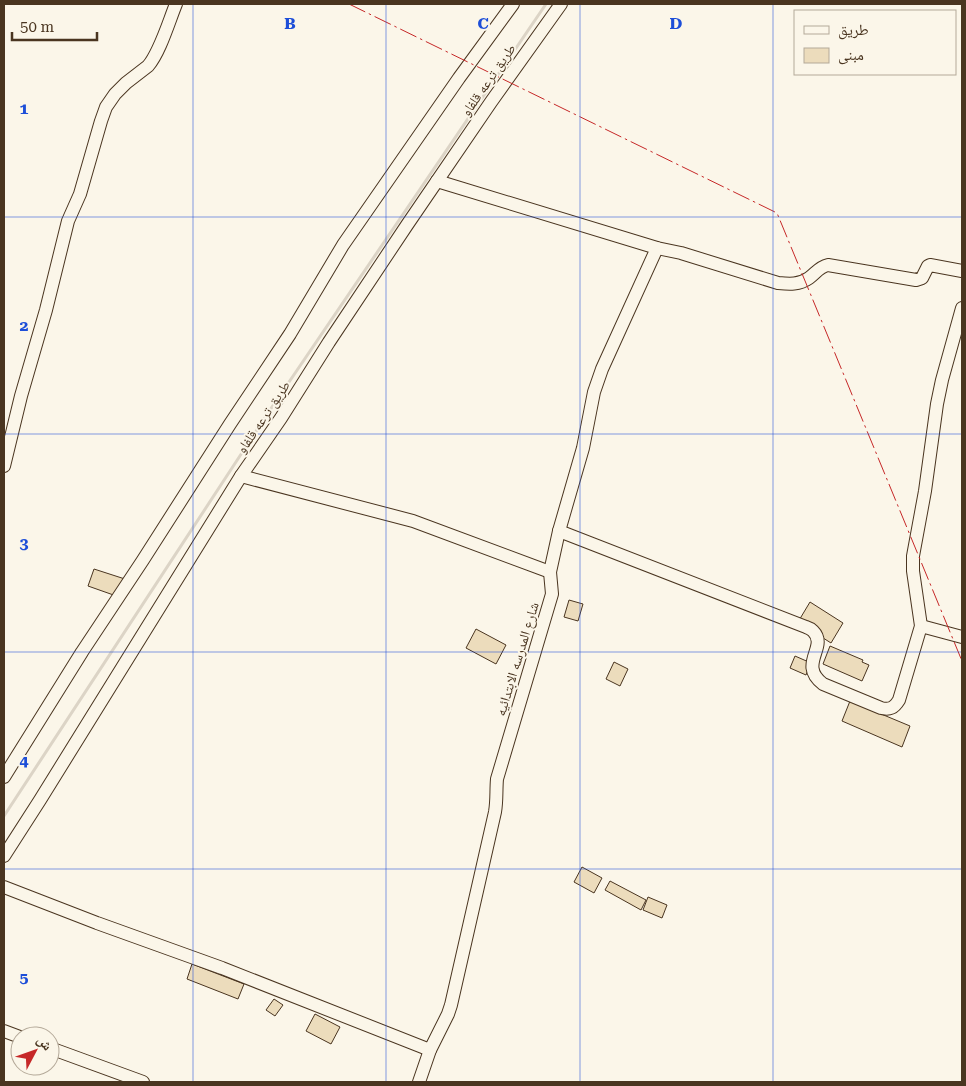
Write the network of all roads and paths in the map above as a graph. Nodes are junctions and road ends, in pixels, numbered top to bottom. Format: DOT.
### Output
graph roads {
  1 [pos="176,4"];
  2 [pos="513,4"];
  3 [pos="561,4"];
  4 [pos="437,181"];
  5 [pos="657,248"];
  6 [pos="962,271"];
  7 [pos="962,308"];
  8 [pos="4,466"];
  9 [pos="241,476"];
  10 [pos="559,531"];
  11 [pos="550,572"];
  12 [pos="921,626"];
  13 [pos="962,637"];
  14 [pos="4,776"];
  15 [pos="4,856"];
  16 [pos="4,887"];
  17 [pos="430,1050"];
  18 [pos="60,1052"];
  19 [pos="143,1082"];
  20 [pos="419,1082"];
  1 -- 8 [label="street"];
  2 -- 14 [label="street"];
  3 -- 4 [label="street, طريق ترعه قلفاو"];
  4 -- 5 [label="street"];
  4 -- 9 [label="street, طريق ترعه قلفاو"];
  5 -- 6 [label="street"];
  5 -- 10 [label="street, شارع المدرسه الابتدائيه"];
  7 -- 12 [label="street"];
  9 -- 11 [label="street"];
  9 -- 15 [label="street, طريق ترعه قلفاو"];
  10 -- 11 [label="street, شارع المدرسه الابتدائيه"];
  10 -- 12 [label="street"];
  11 -- 17 [label="street, شارع المدرسه الابتدائيه"];
  12 -- 13 [label="street"];
  16 -- 17 [label="street"];
  17 -- 20 [label="street, شارع المدرسه الابتدائيه"];
  18 -- 19 [label="street"];
}
